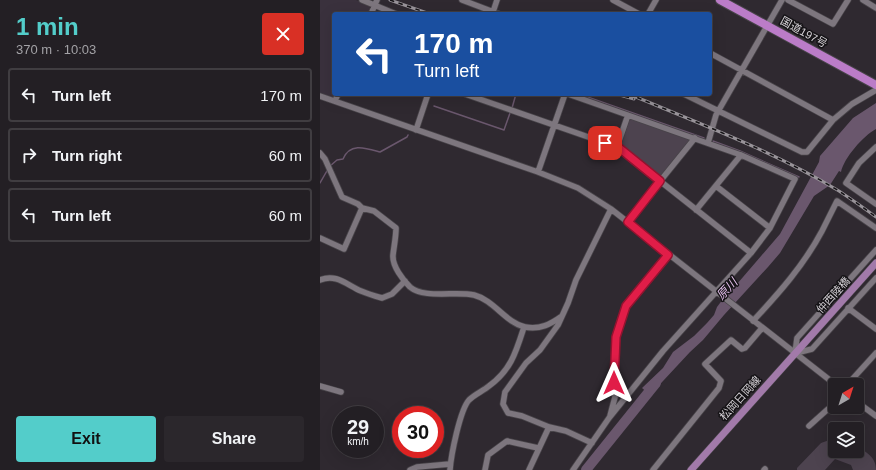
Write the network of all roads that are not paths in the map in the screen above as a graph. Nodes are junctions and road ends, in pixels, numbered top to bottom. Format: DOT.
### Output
graph roads {
  1 [pos="362,0"];
  2 [pos="462,0"];
  3 [pos="497,0"];
  4 [pos="613,0"];
  5 [pos="656,0"];
  6 [pos="720,0"];
  7 [pos="731,0"];
  8 [pos="782,0"];
  9 [pos="788,0"];
  10 [pos="848,0"];
  11 [pos="863,0"];
  12 [pos="376,2"];
  13 [pos="876,8"];
  14 [pos="372,12"];
  15 [pos="393,12"];
  16 [pos="493,12"];
  17 [pos="496,12"];
  18 [pos="635,12"];
  19 [pos="649,12"];
  20 [pos="769,23"];
  21 [pos="712,54"];
  22 [pos="742,70"];
  23 [pos="876,79"];
  24 [pos="876,84"];
  25 [pos="876,90"];
  26 [pos="320,96"];
  27 [pos="337,96"];
  28 [pos="427,96"];
  29 [pos="471,96"];
  30 [pos="565,96"];
  31 [pos="572,96"];
  32 [pos="688,96"];
  33 [pos="335,101"];
  34 [pos="718,111"];
  35 [pos="628,115"];
  36 [pos="833,120"];
  37 [pos="554,126"];
  38 [pos="416,130"];
  39 [pos="695,138"];
  40 [pos="708,143"];
  41 [pos="618,147"];
  42 [pos="876,147"];
  43 [pos="320,153"];
  44 [pos="741,155"];
  45 [pos="538,172"];
  46 [pos="660,181"];
  47 [pos="716,186"];
  48 [pos="876,204"];
  49 [pos="362,208"];
  50 [pos="611,209"];
  51 [pos="696,210"];
  52 [pos="628,222"];
  53 [pos="770,228"];
  54 [pos="876,228"];
  55 [pos="320,238"];
  56 [pos="876,250"];
  57 [pos="750,253"];
  58 [pos="668,255"];
  59 [pos="876,263"];
  60 [pos="876,278"];
  61 [pos="320,280"];
  62 [pos="405,281"];
  63 [pos="717,293"];
  64 [pos="848,308"];
  65 [pos="562,316"];
  66 [pos="753,321"];
  67 [pos="524,327"];
  68 [pos="762,328"];
  69 [pos="876,329"];
  70 [pos="806,341"];
  71 [pos="795,353"];
  72 [pos="876,353"];
  73 [pos="853,378"];
  74 [pos="828,379"];
  75 [pos="320,386"];
  76 [pos="341,392"];
  77 [pos="864,407"];
  78 [pos="828,409"];
  79 [pos="876,416"];
  80 [pos="609,418"];
  81 [pos="549,426"];
  82 [pos="809,426"];
  83 [pos="592,443"];
  84 [pos="538,448"];
  85 [pos="450,467"];
  86 [pos="410,470"];
  87 [pos="485,470"];
  88 [pos="529,470"];
  89 [pos="573,470"];
  90 [pos="653,470"];
  91 [pos="691,470"];
  1 -- 12 [label="street"];
  2 -- 16 [label="street"];
  3 -- 17 [label="street"];
  4 -- 18 [label="street"];
  5 -- 19 [label="street"];
  6 -- 20 [label="highway, 国道197号"];
  7 -- 20 [label="highway, 国道197号"];
  8 -- 20 [label="street"];
  9 -- 10 [label="street"];
  11 -- 13 [label="street"];
  12 -- 14 [label="street"];
  12 -- 15 [label="street"];
  20 -- 22 [label="street"];
  20 -- 23 [label="highway, 国道197号"];
  20 -- 24 [label="highway, 国道197号"];
  21 -- 22 [label="street"];
  22 -- 34 [label="street"];
  22 -- 36 [label="street"];
  25 -- 36 [label="street"];
  26 -- 33 [label="street"];
  27 -- 33 [label="street"];
  28 -- 38 [label="street"];
  29 -- 37 [label="street"];
  30 -- 37 [label="street"];
  31 -- 35 [label="street"];
  32 -- 34 [label="street"];
  33 -- 38 [label="street"];
  34 -- 36 [label="street"];
  34 -- 40 [label="street"];
  35 -- 39 [label="street"];
  35 -- 41 [label="street"];
  37 -- 41 [label="street"];
  37 -- 45 [label="street"];
  38 -- 45 [label="street"];
  39 -- 40 [label="street"];
  39 -- 46 [label="street"];
  40 -- 44 [label="street"];
  41 -- 46 [label="street"];
  42 -- 48 [label="street"];
  43 -- 49 [label="street"];
  44 -- 47 [label="street"];
  44 -- 53 [label="street"];
  45 -- 50 [label="street"];
  46 -- 51 [label="street"];
  46 -- 52 [label="street"];
  47 -- 51 [label="street"];
  47 -- 53 [label="street"];
  49 -- 55 [label="street"];
  49 -- 62 [label="street"];
  50 -- 52 [label="street"];
  50 -- 65 [label="street"];
  51 -- 57 [label="street"];
  52 -- 58 [label="street"];
  53 -- 57 [label="street"];
  54 -- 66 [label="street"];
  56 -- 71 [label="street"];
  57 -- 63 [label="street"];
  58 -- 63 [label="street"];
  58 -- 80 [label="street"];
  59 -- 70 [label="main road, 仲西陸橋"];
  60 -- 64 [label="street"];
  61 -- 62 [label="street"];
  62 -- 67 [label="street"];
  63 -- 66 [label="street"];
  63 -- 80 [label="street"];
  64 -- 69 [label="street"];
  64 -- 71 [label="street"];
  65 -- 67 [label="street"];
  65 -- 81 [label="street"];
  66 -- 68 [label="street"];
  67 -- 85 [label="street"];
  68 -- 71 [label="street"];
  68 -- 90 [label="street"];
  70 -- 71 [label="main road, 松岡日岡線"];
  71 -- 74 [label="street"];
  71 -- 91 [label="main road, 松岡日岡線"];
  72 -- 73 [label="street"];
  75 -- 76 [label="street"];
  77 -- 79 [label="street"];
  78 -- 82 [label="street"];
  80 -- 83 [label="street"];
  81 -- 83 [label="street"];
  81 -- 84 [label="street"];
  83 -- 89 [label="street"];
  84 -- 87 [label="street"];
  84 -- 88 [label="street"];
  85 -- 86 [label="street"];
}
